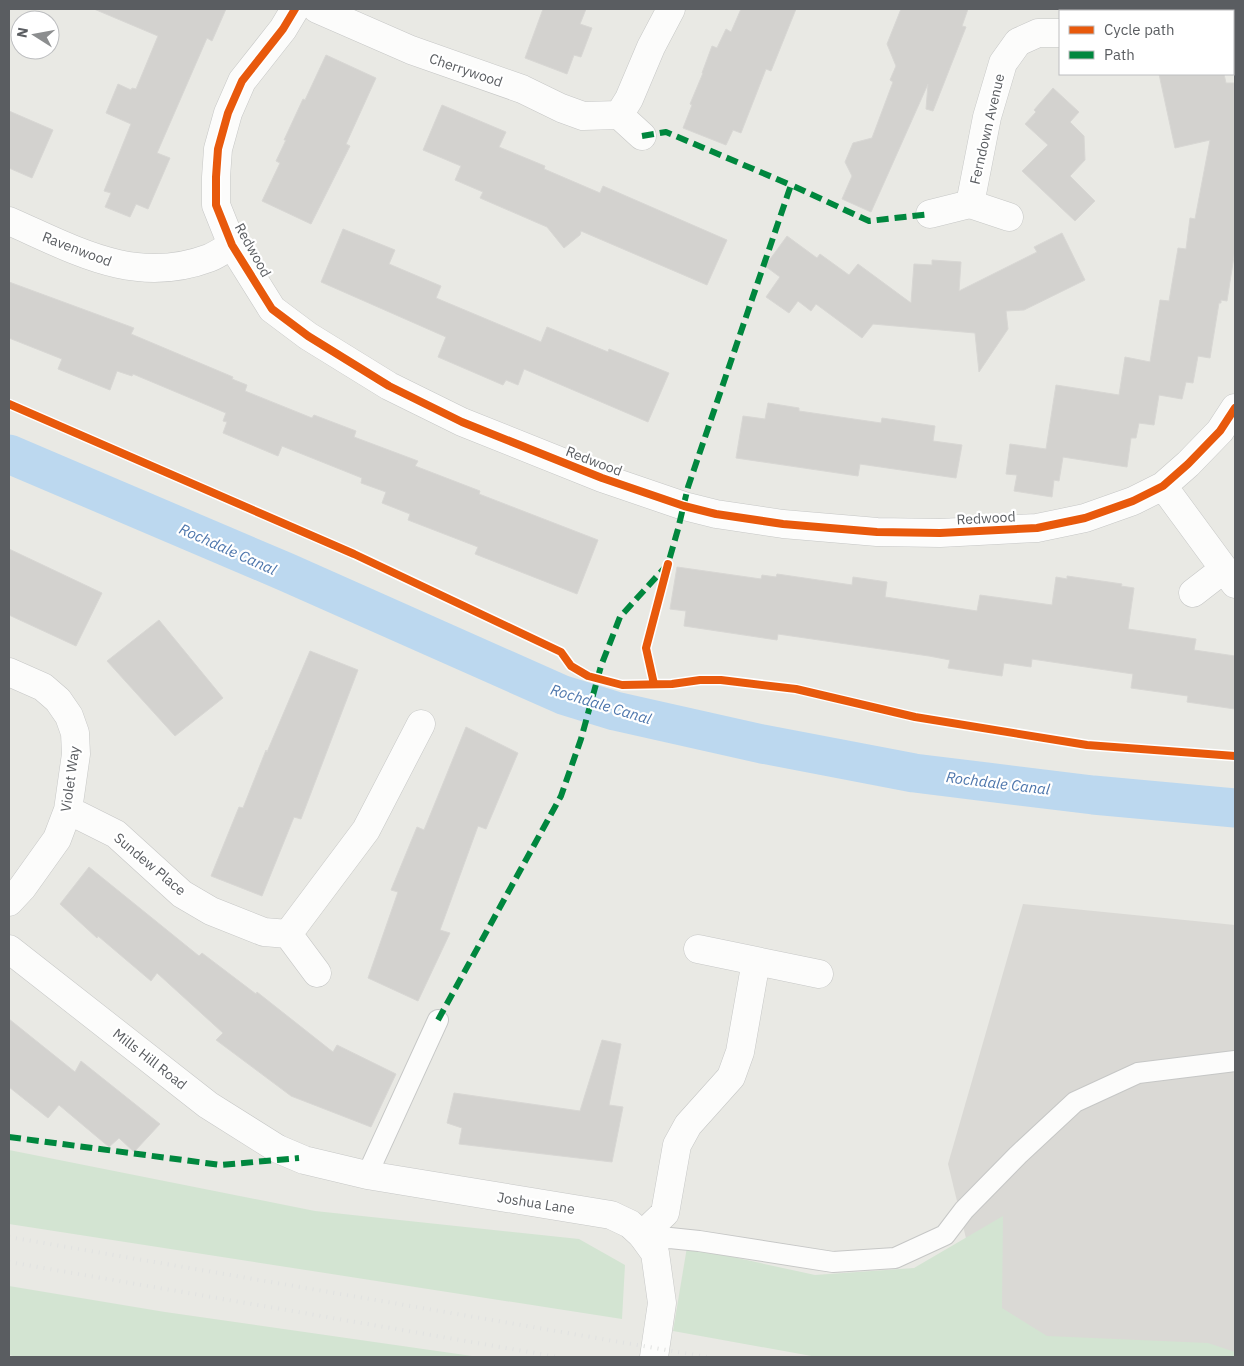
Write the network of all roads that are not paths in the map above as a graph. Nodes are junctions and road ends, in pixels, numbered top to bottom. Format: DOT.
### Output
graph roads {
  1 [pos="295,9"];
  2 [pos="318,9"];
  3 [pos="671,9"];
  4 [pos="1059,32"];
  5 [pos="618,115"];
  6 [pos="642,136"];
  7 [pos="970,204"];
  8 [pos="930,214"];
  9 [pos="1009,217"];
  10 [pos="9,221"];
  11 [pos="232,245"];
  12 [pos="1235,408"];
  13 [pos="1163,486"];
  14 [pos="1230,577"];
  15 [pos="1193,593"];
  16 [pos="9,672"];
  17 [pos="421,724"];
  18 [pos="68,810"];
  19 [pos="9,902"];
  20 [pos="288,934"];
  21 [pos="9,949"];
  22 [pos="698,949"];
  23 [pos="756,961"];
  24 [pos="317,973"];
  25 [pos="818,974"];
  26 [pos="438,1020"];
  27 [pos="1235,1061"];
  28 [pos="299,1158"];
  29 [pos="367,1175"];
  30 [pos="644,1237"];
  31 [pos="654,1357"];
  1 -- 11 [label="street, Redwood"];
  2 -- 5 [label="street, Cherrywood"];
  3 -- 5 [label="street"];
  4 -- 7 [label="street, Ferndown Avenue"];
  5 -- 6 [label="street"];
  7 -- 8 [label="street"];
  7 -- 9 [label="street"];
  10 -- 11 [label="street, Ravenwood"];
  11 -- 13 [label="street, Redwood"];
  12 -- 13 [label="street, Redwood"];
  13 -- 14 [label="street"];
  14 -- 15 [label="street"];
  16 -- 18 [label="street, Violet Way"];
  17 -- 20 [label="street"];
  18 -- 19 [label="street, Violet Way"];
  18 -- 20 [label="street, Sundew Place"];
  20 -- 24 [label="street"];
  21 -- 28 [label="street, Mills Hill Road"];
  22 -- 23 [label="street"];
  23 -- 25 [label="street"];
  23 -- 30 [label="street"];
  26 -- 29 [label="lane"];
  27 -- 30 [label="lane"];
  28 -- 29 [label="street, Joshua Lane"];
  29 -- 30 [label="street, Joshua Lane"];
  30 -- 31 [label="street, Joshua Lane"];
}
